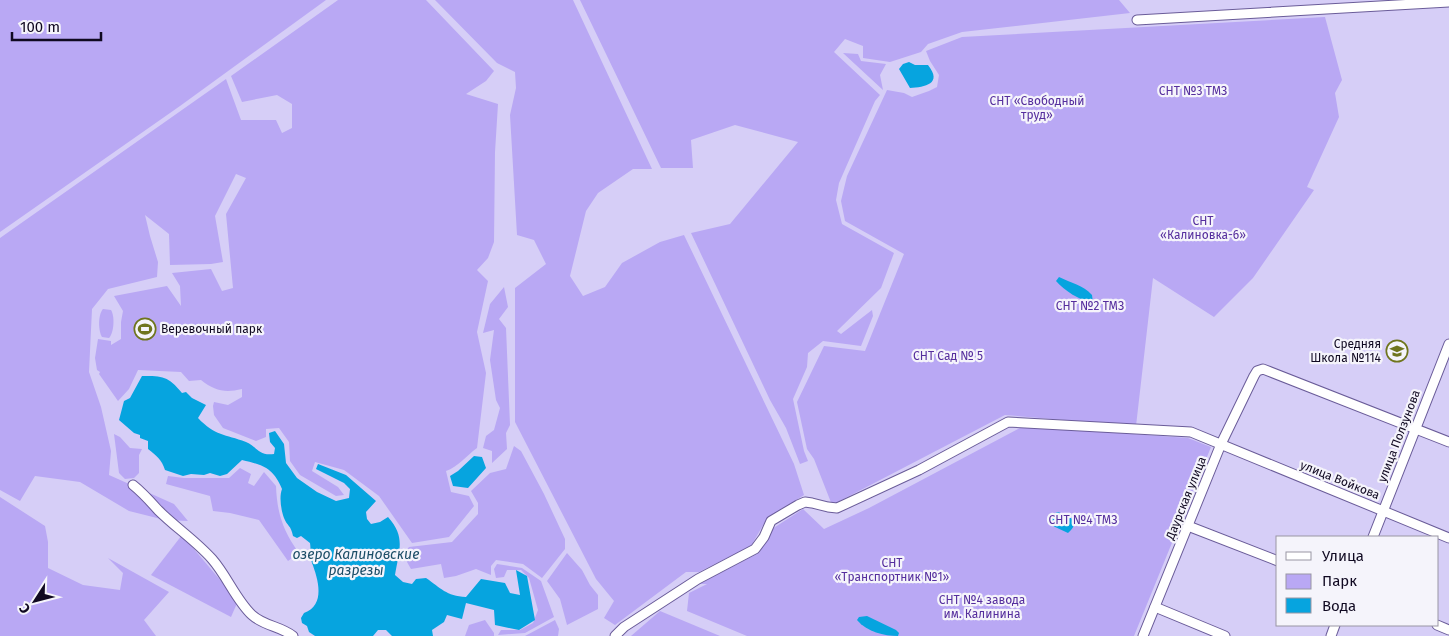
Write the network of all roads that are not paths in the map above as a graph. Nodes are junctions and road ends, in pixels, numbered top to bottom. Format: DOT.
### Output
graph roads {
  1 [pos="1449,2"];
  2 [pos="1137,20"];
  3 [pos="1449,344"];
  4 [pos="1414,428"];
  5 [pos="1449,442"];
  6 [pos="1221,444"];
  7 [pos="134,485"];
  8 [pos="1384,511"];
  9 [pos="1188,526"];
  10 [pos="1373,536"];
  11 [pos="1449,538"];
  12 [pos="1276,560"];
  13 [pos="1155,607"];
  14 [pos="293,636"];
  15 [pos="615,636"];
  16 [pos="1143,636"];
  17 [pos="1225,636"];
  1 -- 2 [label="street"];
  3 -- 4 [label="street, улица Ползунова"];
  4 -- 5 [label="street"];
  4 -- 6 [label="street, Даурская улица"];
  4 -- 8 [label="street, улица Ползунова"];
  6 -- 8 [label="street, улица Войкова"];
  6 -- 9 [label="street, Даурская улица"];
  6 -- 15 [label="street, улица Войкова"];
  7 -- 14 [label="street"];
  8 -- 10 [label="street, улица Ползунова"];
  8 -- 11 [label="street, улица Войкова"];
  9 -- 12 [label="street"];
  9 -- 13 [label="street, Даурская улица"];
  13 -- 16 [label="street, Даурская улица"];
  13 -- 17 [label="street"];
}
